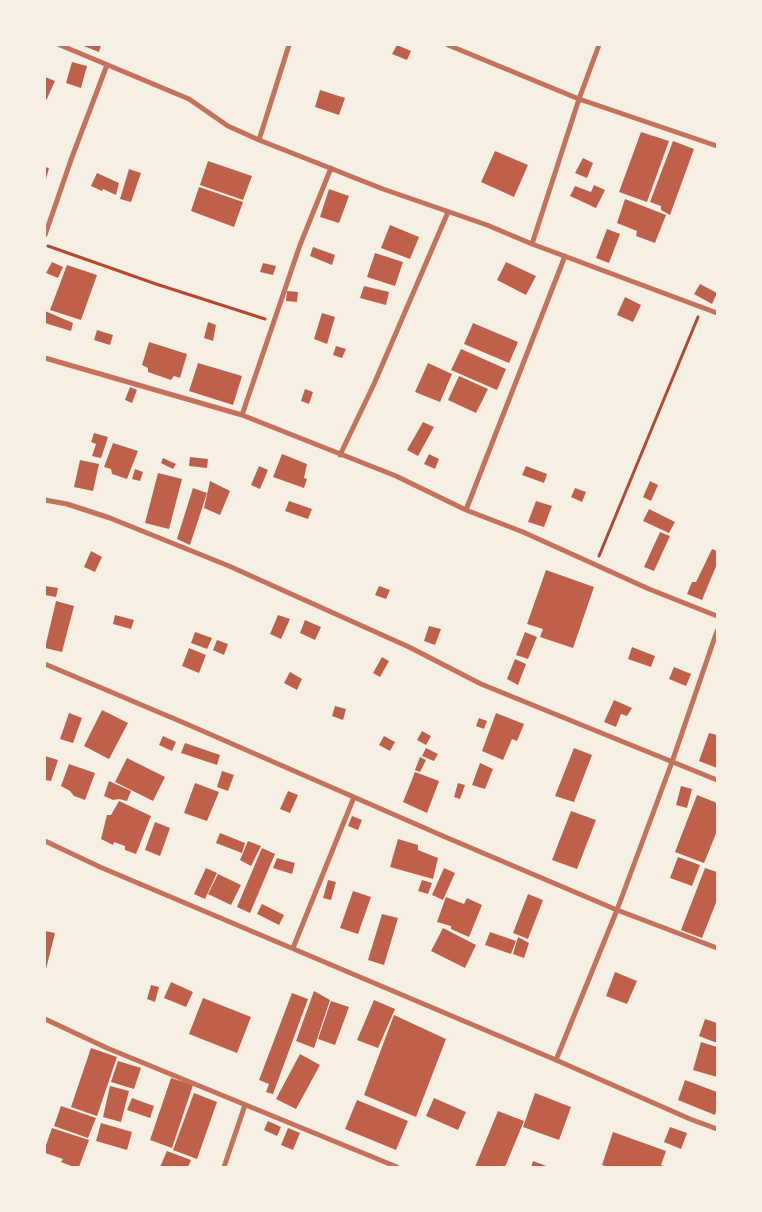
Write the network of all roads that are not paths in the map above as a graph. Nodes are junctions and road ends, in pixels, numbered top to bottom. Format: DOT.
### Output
graph roads {
  1 [pos="60,45"];
  2 [pos="289,45"];
  3 [pos="448,45"];
  4 [pos="599,45"];
  5 [pos="107,65"];
  6 [pos="579,99"];
  7 [pos="259,140"];
  8 [pos="717,146"];
  9 [pos="331,168"];
  10 [pos="448,212"];
  11 [pos="45,235"];
  12 [pos="532,244"];
  13 [pos="565,256"];
  14 [pos="717,313"];
  15 [pos="45,358"];
  16 [pos="242,415"];
  17 [pos="340,455"];
  18 [pos="45,500"];
  19 [pos="466,510"];
  20 [pos="717,616"];
  21 [pos="717,631"];
  22 [pos="45,664"];
  23 [pos="672,762"];
  24 [pos="717,780"];
  25 [pos="354,798"];
  26 [pos="45,841"];
  27 [pos="617,910"];
  28 [pos="293,948"];
  29 [pos="717,948"];
  30 [pos="45,1019"];
  31 [pos="556,1060"];
  32 [pos="245,1105"];
  33 [pos="717,1129"];
  34 [pos="224,1167"];
  35 [pos="397,1167"];
  1 -- 5 [label="street"];
  2 -- 7 [label="street"];
  3 -- 6 [label="street"];
  4 -- 6 [label="street"];
  5 -- 7 [label="street"];
  5 -- 11 [label="street"];
  6 -- 8 [label="street"];
  6 -- 12 [label="street"];
  7 -- 9 [label="street"];
  9 -- 10 [label="street"];
  9 -- 16 [label="street"];
  10 -- 12 [label="street"];
  10 -- 17 [label="street"];
  12 -- 13 [label="street"];
  13 -- 14 [label="street"];
  13 -- 19 [label="street"];
  15 -- 16 [label="street"];
  16 -- 17 [label="street"];
  17 -- 19 [label="street"];
  18 -- 23 [label="street"];
  19 -- 20 [label="street"];
  21 -- 23 [label="street"];
  22 -- 25 [label="street"];
  23 -- 24 [label="street"];
  23 -- 27 [label="street"];
  25 -- 27 [label="street"];
  25 -- 28 [label="street"];
  26 -- 28 [label="street"];
  27 -- 29 [label="street"];
  27 -- 31 [label="street"];
  28 -- 31 [label="street"];
  30 -- 32 [label="street"];
  31 -- 33 [label="street"];
  32 -- 34 [label="street"];
  32 -- 35 [label="street"];
}
